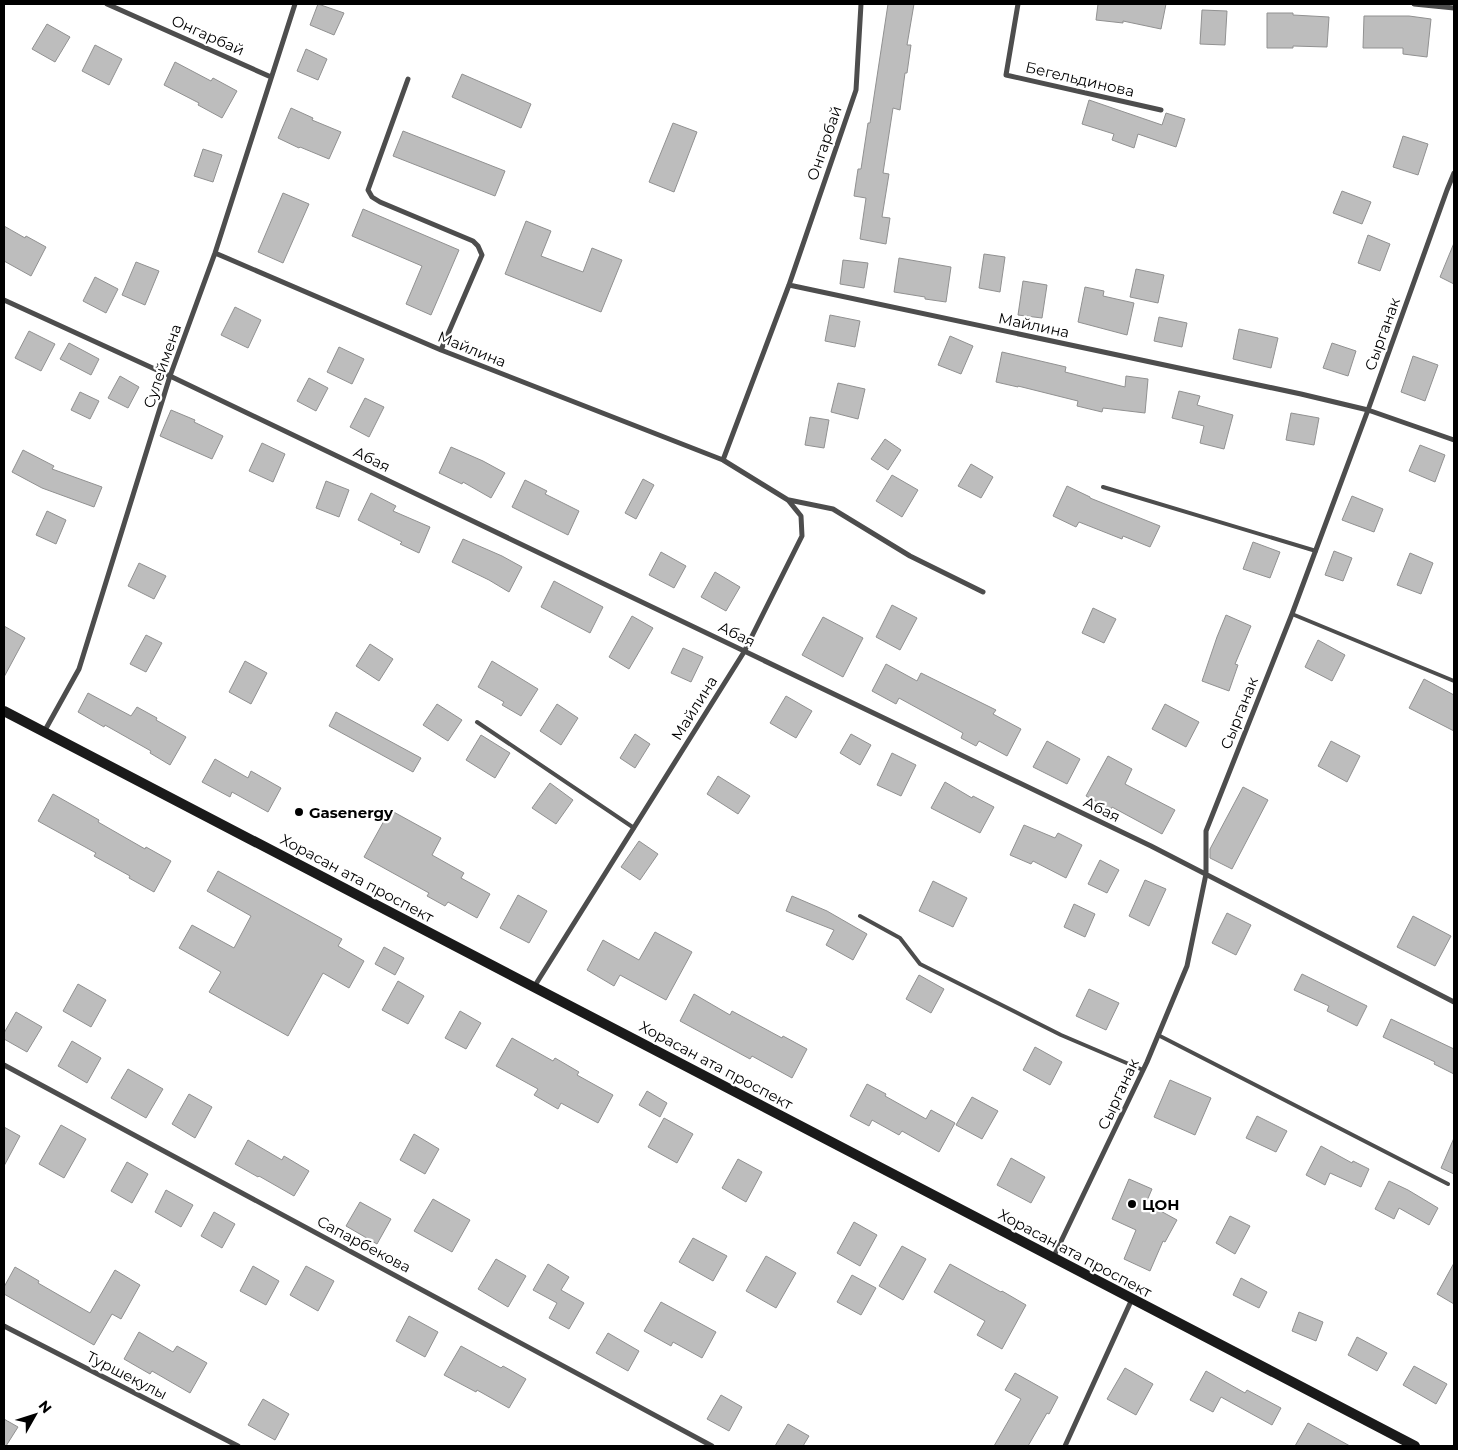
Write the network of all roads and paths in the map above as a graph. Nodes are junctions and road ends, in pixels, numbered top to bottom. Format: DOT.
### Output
graph roads {
  1 [pos="107,4"];
  2 [pos="295,4"];
  3 [pos="861,4"];
  4 [pos="1018,4"];
  5 [pos="1414,4"];
  6 [pos="1454,8"];
  7 [pos="271,77"];
  8 [pos="408,79"];
  9 [pos="1161,110"];
  10 [pos="1454,173"];
  11 [pos="215,252"];
  12 [pos="788,286"];
  13 [pos="4,300"];
  14 [pos="441,350"];
  15 [pos="170,376"];
  16 [pos="1368,410"];
  17 [pos="1454,440"];
  18 [pos="723,460"];
  19 [pos="1103,487"];
  20 [pos="788,500"];
  21 [pos="1316,551"];
  22 [pos="983,592"];
  23 [pos="1292,614"];
  24 [pos="744,652"];
  25 [pos="1454,681"];
  26 [pos="4,711"];
  27 [pos="477,722"];
  28 [pos="44,732"];
  29 [pos="634,828"];
  30 [pos="1206,874"];
  31 [pos="860,916"];
  32 [pos="534,987"];
  33 [pos="1454,1002"];
  34 [pos="1158,1035"];
  35 [pos="4,1065"];
  36 [pos="1143,1070"];
  37 [pos="1448,1184"];
  38 [pos="1053,1258"];
  39 [pos="1132,1299"];
  40 [pos="4,1326"];
  41 [pos="238,1446"];
  42 [pos="712,1446"];
  43 [pos="1065,1446"];
  44 [pos="1415,1446"];
  1 -- 7 [label="street, Онгарбай"];
  2 -- 7 [label="street, Сулеймена"];
  3 -- 12 [label="street, Онгарбай"];
  4 -- 9 [label="street, Бегельдинова"];
  5 -- 6 [label="street"];
  7 -- 11 [label="street, Сулеймена"];
  8 -- 14 [label="street"];
  10 -- 16 [label="street, Сырганак"];
  11 -- 14 [label="street, Майлина"];
  11 -- 15 [label="street, Сулеймена"];
  12 -- 16 [label="street, Майлина"];
  12 -- 18 [label="street"];
  13 -- 15 [label="street, Абая"];
  14 -- 18 [label="street, Майлина"];
  15 -- 24 [label="street, Абая"];
  15 -- 28 [label="street, Сулеймена"];
  16 -- 17 [label="street, Майлина"];
  16 -- 21 [label="street, Сырганак"];
  18 -- 20 [label="street, Майлина"];
  19 -- 21 [label="lane"];
  20 -- 22 [label="street"];
  20 -- 24 [label="street, Майлина"];
  21 -- 23 [label="street, Сырганак"];
  23 -- 25 [label="lane"];
  23 -- 30 [label="street, Сырганак"];
  24 -- 29 [label="street, Майлина"];
  24 -- 30 [label="street, Абая"];
  26 -- 28 [label="main road, Хорасан ата проспект"];
  27 -- 29 [label="lane"];
  28 -- 32 [label="main road, Хорасан ата проспект"];
  29 -- 32 [label="street, Майлина"];
  30 -- 33 [label="street, Абая"];
  30 -- 34 [label="street, Сырганак"];
  31 -- 36 [label="lane"];
  32 -- 38 [label="main road, Хорасан ата проспект"];
  34 -- 36 [label="street, Сырганак"];
  34 -- 37 [label="lane"];
  35 -- 42 [label="street, Сапарбекова"];
  36 -- 38 [label="street, Сырганак"];
  38 -- 39 [label="main road, Хорасан ата проспект"];
  39 -- 43 [label="street"];
  39 -- 44 [label="main road, Хорасан ата проспект"];
  40 -- 41 [label="street, Туршекулы"];
}
